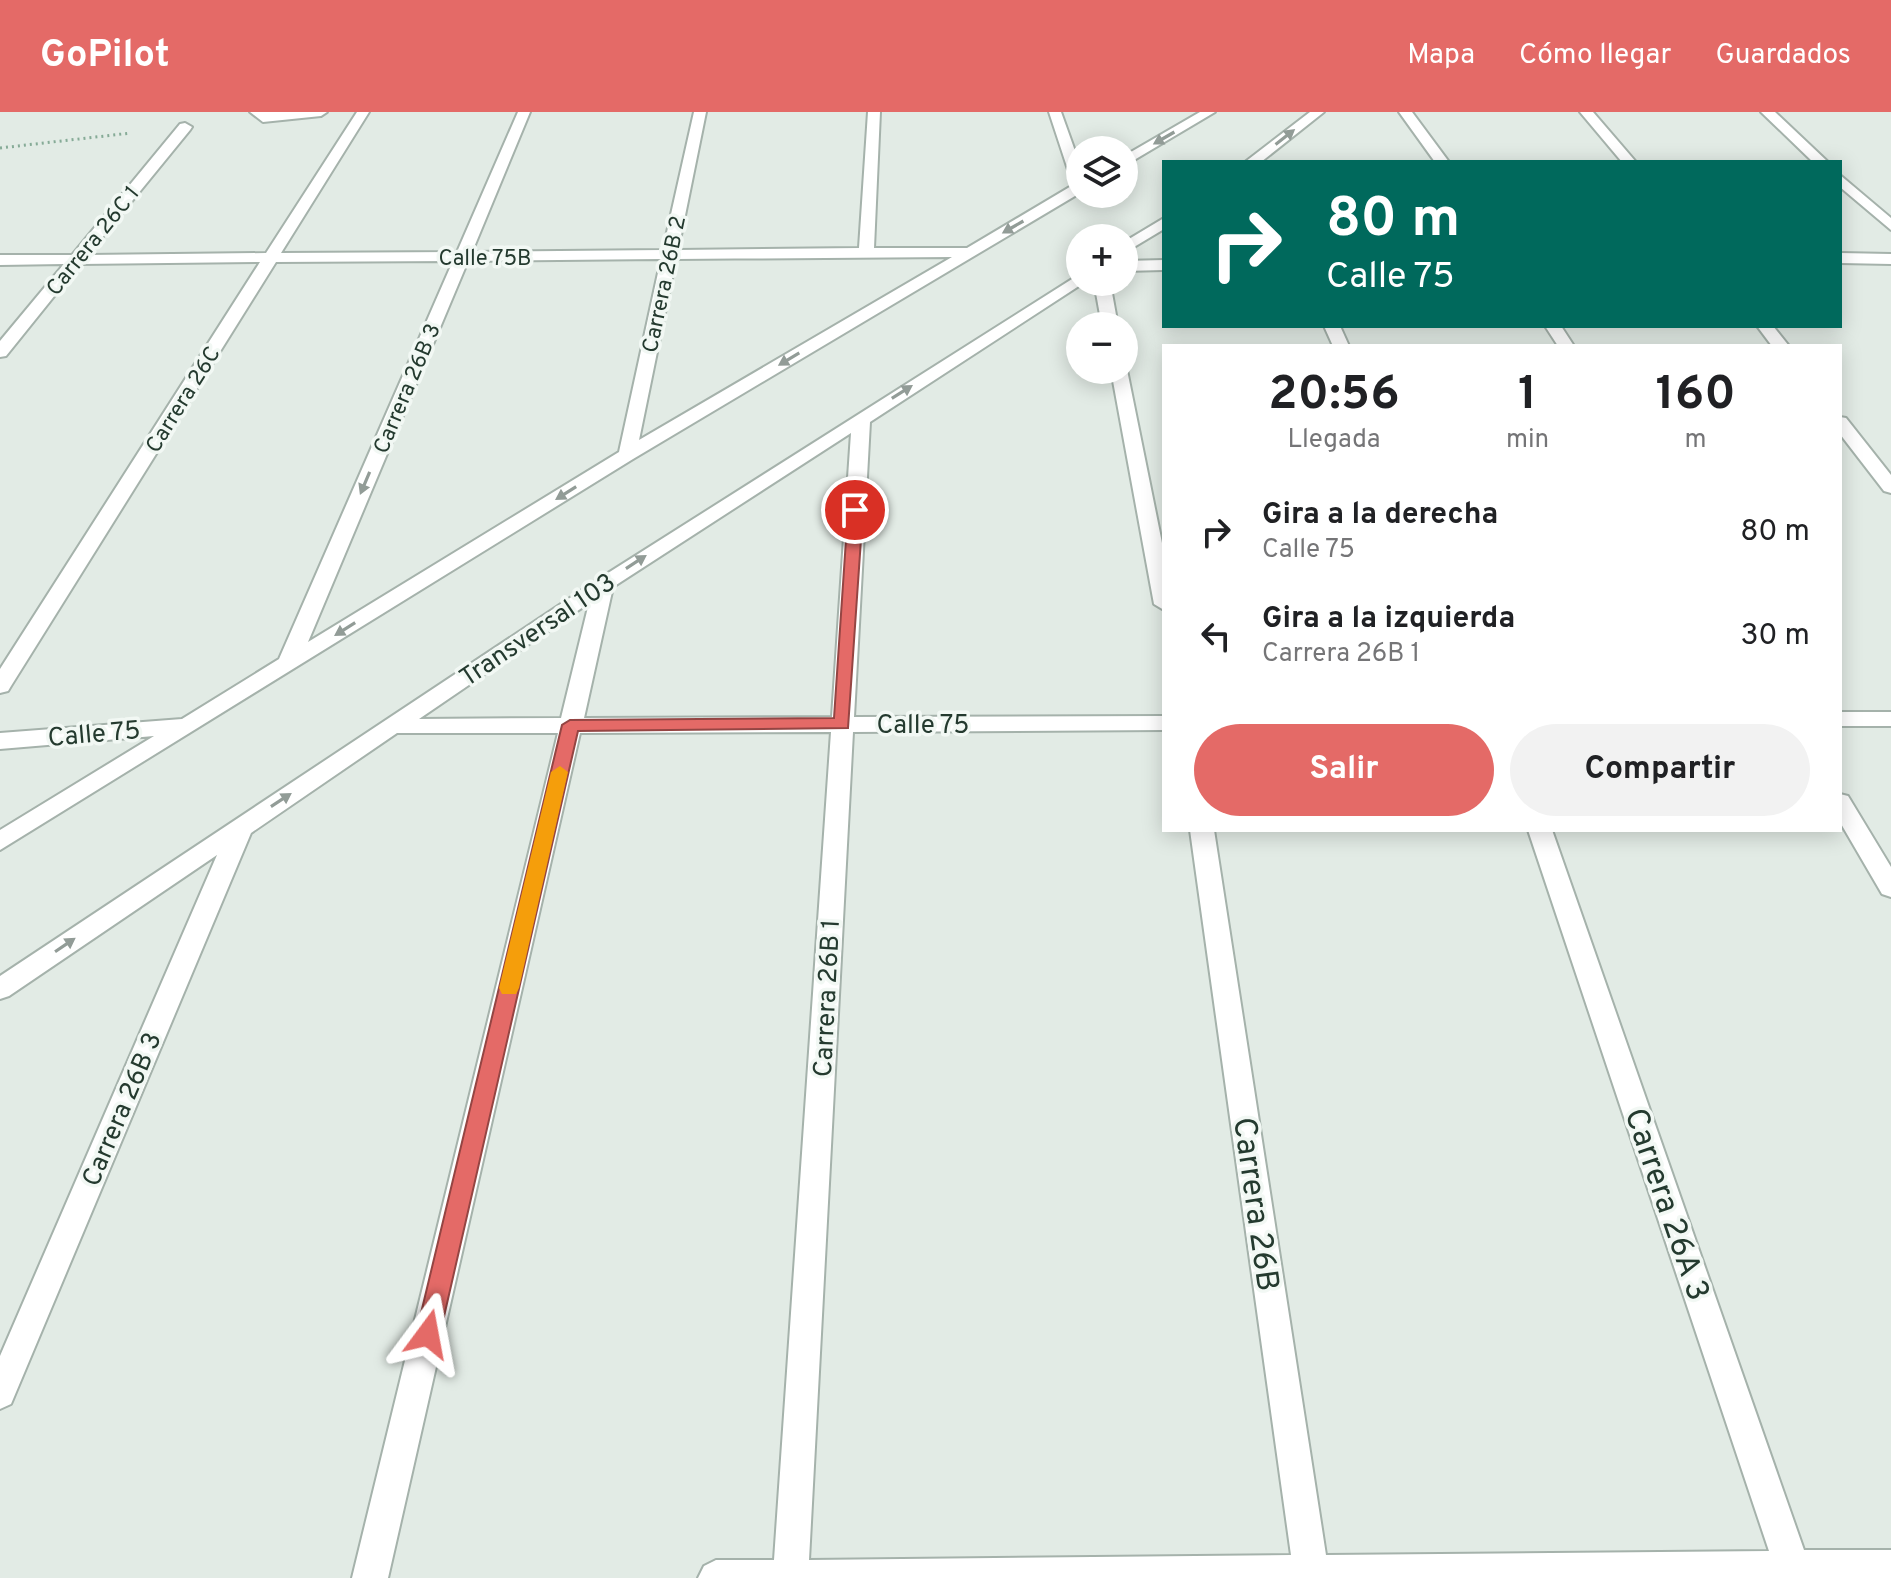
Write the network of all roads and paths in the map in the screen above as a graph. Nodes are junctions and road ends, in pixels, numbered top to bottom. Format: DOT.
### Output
graph roads {
  1 [pos="321,112"];
  2 [pos="363,112"];
  3 [pos="524,112"];
  4 [pos="700,112"];
  5 [pos="874,112"];
  6 [pos="1055,112"];
  7 [pos="1209,112"];
  8 [pos="1318,112"];
  9 [pos="1405,112"];
  10 [pos="1586,112"];
  11 [pos="1767,112"];
  12 [pos="260,115"];
  13 [pos="185,127"];
  14 [pos="1066,145"];
  15 [pos="1138,154"];
  16 [pos="1261,159"];
  17 [pos="1441,160"];
  18 [pos="1627,160"];
  19 [pos="1819,160"];
  20 [pos="1842,181"];
  21 [pos="1066,194"];
  22 [pos="1162,223"];
  23 [pos="1891,226"];
  24 [pos="1138,240"];
  25 [pos="970,252"];
  26 [pos="866,253"];
  27 [pos="669,255"];
  28 [pos="462,257"];
  29 [pos="271,258"];
  30 [pos="1842,258"];
  31 [pos="76,259"];
  32 [pos="1891,259"];
  33 [pos="0,260"];
  34 [pos="1162,265"];
  35 [pos="1138,266"];
  36 [pos="1066,288"];
  37 [pos="1767,328"];
  38 [pos="1779,344"];
  39 [pos="0,352"];
  40 [pos="1122,384"];
  41 [pos="861,418"];
  42 [pos="1842,425"];
  43 [pos="627,455"];
  44 [pos="1891,487"];
  45 [pos="604,584"];
  46 [pos="1162,594"];
  47 [pos="288,664"];
  48 [pos="0,686"];
  49 [pos="1842,719"];
  50 [pos="1891,719"];
  51 [pos="1162,723"];
  52 [pos="842,724"];
  53 [pos="188,725"];
  54 [pos="570,725"];
  55 [pos="394,726"];
  56 [pos="0,741"];
  57 [pos="1842,805"];
  58 [pos="242,825"];
  59 [pos="1202,832"];
  60 [pos="1541,832"];
  61 [pos="0,841"];
  62 [pos="1891,888"];
  63 [pos="0,989"];
  64 [pos="0,1393"];
  65 [pos="1891,1567"];
  66 [pos="1794,1573"];
  67 [pos="1311,1575"];
  68 [pos="370,1578"];
  69 [pos="716,1578"];
  70 [pos="790,1578"];
  1 -- 12 [label="street"];
  2 -- 29 [label="street, Carrera 26C"];
  3 -- 28 [label="street, Carrera 26B 3"];
  4 -- 27 [label="street, Carrera 26B 2"];
  5 -- 26 [label="street"];
  6 -- 14 [label="street"];
  7 -- 15 [label="street, one-way"];
  16 -- 8 [label="street, one-way"];
  9 -- 17 [label="street"];
  10 -- 18 [label="street"];
  11 -- 19 [label="street"];
  13 -- 31 [label="street, Carrera 26C 1"];
  20 -- 23 [label="street"];
  21 -- 25 [label="street, one-way"];
  22 -- 24 [label="street"];
  25 -- 26 [label="street, Calle 75B"];
  25 -- 43 [label="street, one-way"];
  26 -- 27 [label="street, Calle 75B"];
  27 -- 28 [label="street, Calle 75B"];
  27 -- 43 [label="street, Carrera 26B 2"];
  28 -- 29 [label="street, Calle 75B"];
  28 -- 47 [label="street, Carrera 26B 3, one-way"];
  29 -- 31 [label="street, Calle 75B"];
  29 -- 48 [label="street, Carrera 26C"];
  30 -- 32 [label="street"];
  31 -- 33 [label="street, Calle 75B"];
  31 -- 39 [label="street, Carrera 26C 1"];
  34 -- 35 [label="street"];
  41 -- 36 [label="street, Transversal 103, one-way"];
  37 -- 38 [label="street"];
  40 -- 46 [label="street"];
  45 -- 41 [label="street, Transversal 103, one-way"];
  41 -- 52 [label="street, Carrera 26B 1"];
  42 -- 44 [label="street"];
  43 -- 47 [label="street, one-way"];
  45 -- 54 [label="street"];
  45 -- 55 [label="street, Transversal 103"];
  47 -- 53 [label="street"];
  49 -- 50 [label="street"];
  51 -- 52 [label="street, Calle 75"];
  52 -- 54 [label="street, Calle 75"];
  52 -- 70 [label="street, Carrera 26B 1"];
  53 -- 56 [label="street, Calle 75"];
  53 -- 61 [label="street"];
  54 -- 55 [label="street, Calle 75"];
  54 -- 68 [label="street"];
  58 -- 55 [label="street, Transversal 103, one-way"];
  57 -- 62 [label="street"];
  63 -- 58 [label="street, Transversal 103, one-way"];
  58 -- 64 [label="street, Carrera 26B 3"];
  59 -- 67 [label="street, Carrera 26B"];
  60 -- 66 [label="street, Carrera 26A 3"];
  65 -- 66 [label="street"];
  66 -- 67 [label="street"];
  67 -- 70 [label="street"];
  69 -- 70 [label="street"];
}
